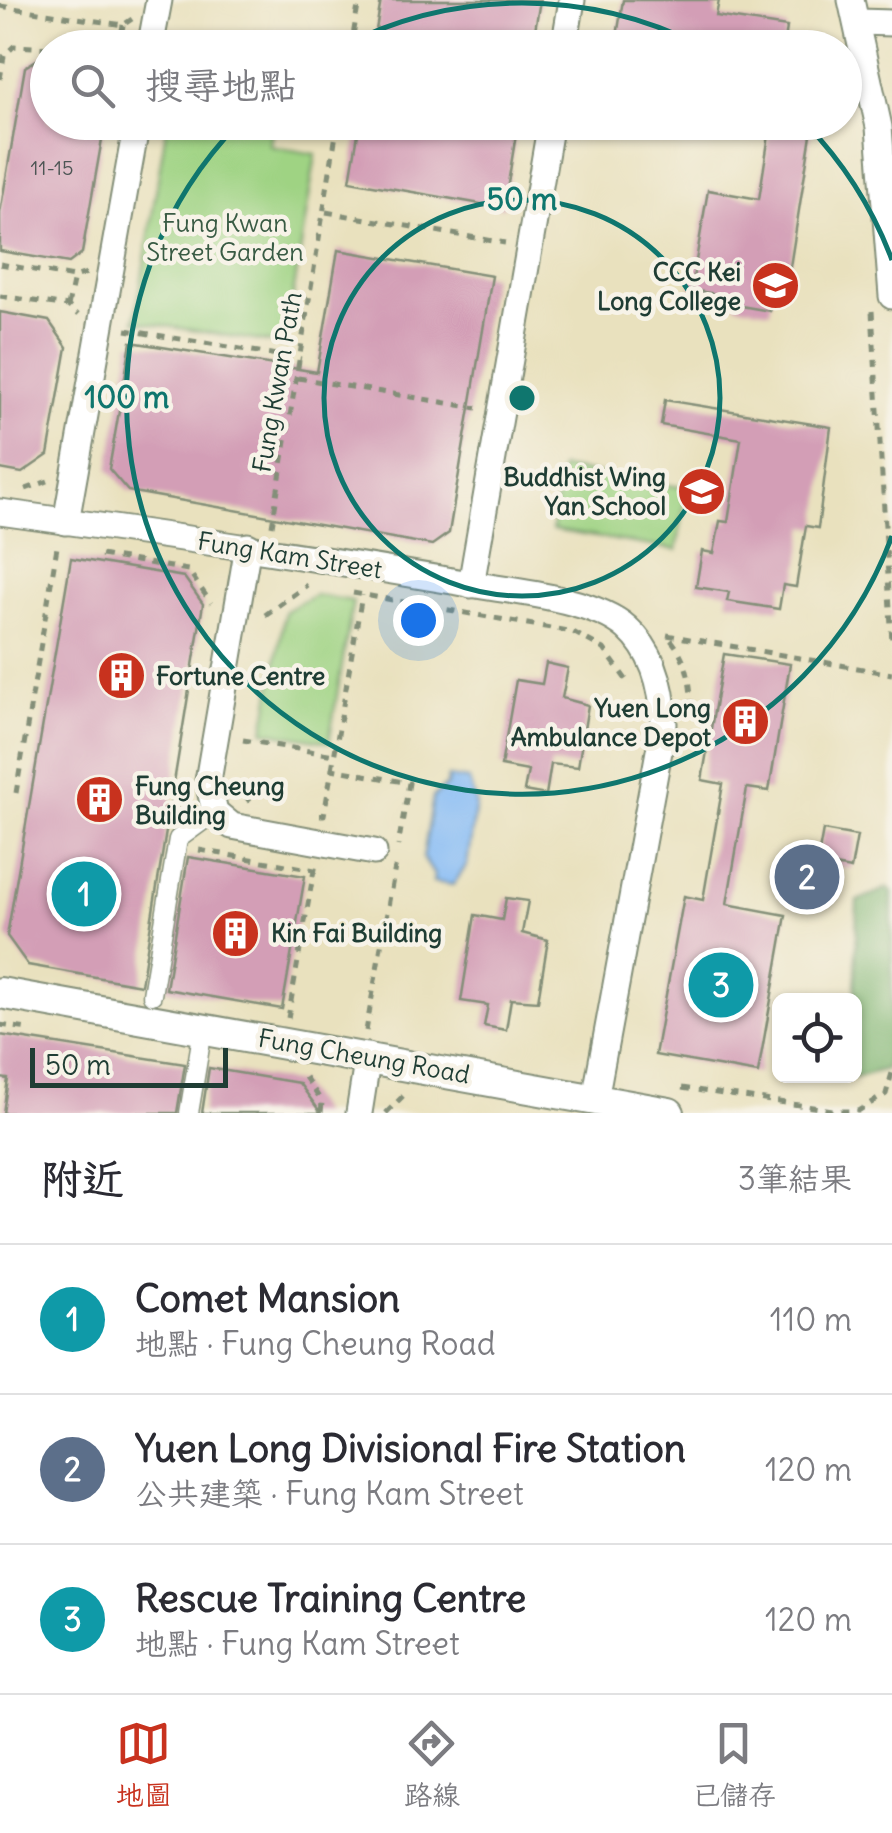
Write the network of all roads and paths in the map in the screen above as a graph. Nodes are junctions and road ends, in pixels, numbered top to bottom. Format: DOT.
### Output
graph roads {
  1 [pos="359,0"];
  2 [pos="572,0"];
  3 [pos="0,6"];
  4 [pos="149,7"];
  5 [pos="855,11"];
  6 [pos="892,23"];
  7 [pos="122,25"];
  8 [pos="121,30"];
  9 [pos="354,30"];
  10 [pos="567,30"];
  11 [pos="862,45"];
  12 [pos="30,47"];
  13 [pos="0,80"];
  14 [pos="134,140"];
  15 [pos="336,140"];
  16 [pos="548,140"];
  17 [pos="326,212"];
  18 [pos="509,226"];
  19 [pos="506,243"];
  20 [pos="94,256"];
  21 [pos="504,261"];
  22 [pos="0,264"];
  23 [pos="74,277"];
  24 [pos="0,296"];
  25 [pos="882,301"];
  26 [pos="68,306"];
  27 [pos="81,326"];
  28 [pos="119,329"];
  29 [pos="301,359"];
  30 [pos="298,378"];
  31 [pos="482,390"];
  32 [pos="52,474"];
  33 [pos="20,490"];
  34 [pos="0,512"];
  35 [pos="66,522"];
  36 [pos="251,536"];
  37 [pos="57,547"];
  38 [pos="471,585"];
  39 [pos="318,587"];
  40 [pos="347,592"];
  41 [pos="362,595"];
  42 [pos="657,624"];
  43 [pos="262,630"];
  44 [pos="667,635"];
  45 [pos="892,642"];
  46 [pos="892,674"];
  47 [pos="633,690"];
  48 [pos="691,709"];
  49 [pos="246,721"];
  50 [pos="244,740"];
  51 [pos="241,754"];
  52 [pos="334,755"];
  53 [pos="238,769"];
  54 [pos="332,769"];
  55 [pos="16,793"];
  56 [pos="268,806"];
  57 [pos="215,812"];
  58 [pos="305,812"];
  59 [pos="374,852"];
  60 [pos="314,870"];
  61 [pos="0,993"];
  62 [pos="152,994"];
  63 [pos="288,1018"];
  64 [pos="0,1024"];
  65 [pos="204,1029"];
  66 [pos="36,1030"];
  67 [pos="367,1044"];
  68 [pos="892,1073"];
  69 [pos="304,1076"];
  70 [pos="595,1098"];
  71 [pos="670,1100"];
  72 [pos="189,1113"];
  73 [pos="321,1113"];
  74 [pos="359,1113"];
  1 -- 9 [label="path"];
  2 -- 10 [label="street"];
  3 -- 7 [label="path"];
  4 -- 7 [label="path"];
  5 -- 6 [label="street"];
  7 -- 8 [label="path"];
  11 -- 25 [label="street"];
  12 -- 13 [label="path"];
  14 -- 35 [label="street"];
  15 -- 17 [label="path, Fung Kwan Path"];
  16 -- 38 [label="street"];
  17 -- 19 [label="path"];
  17 -- 29 [label="path, Fung Kwan Path"];
  18 -- 19 [label="path"];
  19 -- 21 [label="path"];
  20 -- 23 [label="path"];
  22 -- 23 [label="path"];
  23 -- 26 [label="path"];
  24 -- 26 [label="path"];
  25 -- 45 [label="path"];
  26 -- 27 [label="path"];
  28 -- 29 [label="path"];
  29 -- 30 [label="path, Fung Kwan Path"];
  30 -- 31 [label="path"];
  30 -- 36 [label="path, Fung Kwan Path"];
  32 -- 33 [label="path"];
  34 -- 35 [label="street, Fung Kam Street"];
  35 -- 36 [label="street, Fung Kam Street"];
  36 -- 38 [label="street, Fung Kam Street"];
  36 -- 57 [label="street"];
  37 -- 55 [label="path"];
  38 -- 70 [label="street, Fung Kam Street"];
  39 -- 43 [label="path"];
  40 -- 41 [label="path"];
  41 -- 47 [label="path"];
  41 -- 52 [label="path"];
  42 -- 44 [label="path"];
  44 -- 46 [label="path"];
  44 -- 48 [label="path"];
  49 -- 50 [label="path"];
  50 -- 51 [label="path"];
  50 -- 52 [label="path"];
  52 -- 54 [label="path"];
  53 -- 56 [label="path"];
  54 -- 58 [label="path"];
  54 -- 67 [label="path"];
  57 -- 59 [label="street"];
  57 -- 62 [label="street"];
  60 -- 63 [label="path"];
  61 -- 65 [label="street, Fung Cheung Road"];
  64 -- 66 [label="path"];
  65 -- 67 [label="street, Fung Cheung Road"];
  65 -- 72 [label="street"];
  67 -- 70 [label="street, Fung Cheung Road"];
  67 -- 74 [label="street"];
  68 -- 71 [label="path"];
  69 -- 73 [label="path"];
  70 -- 71 [label="street, Fung Cheung Road"];
}
